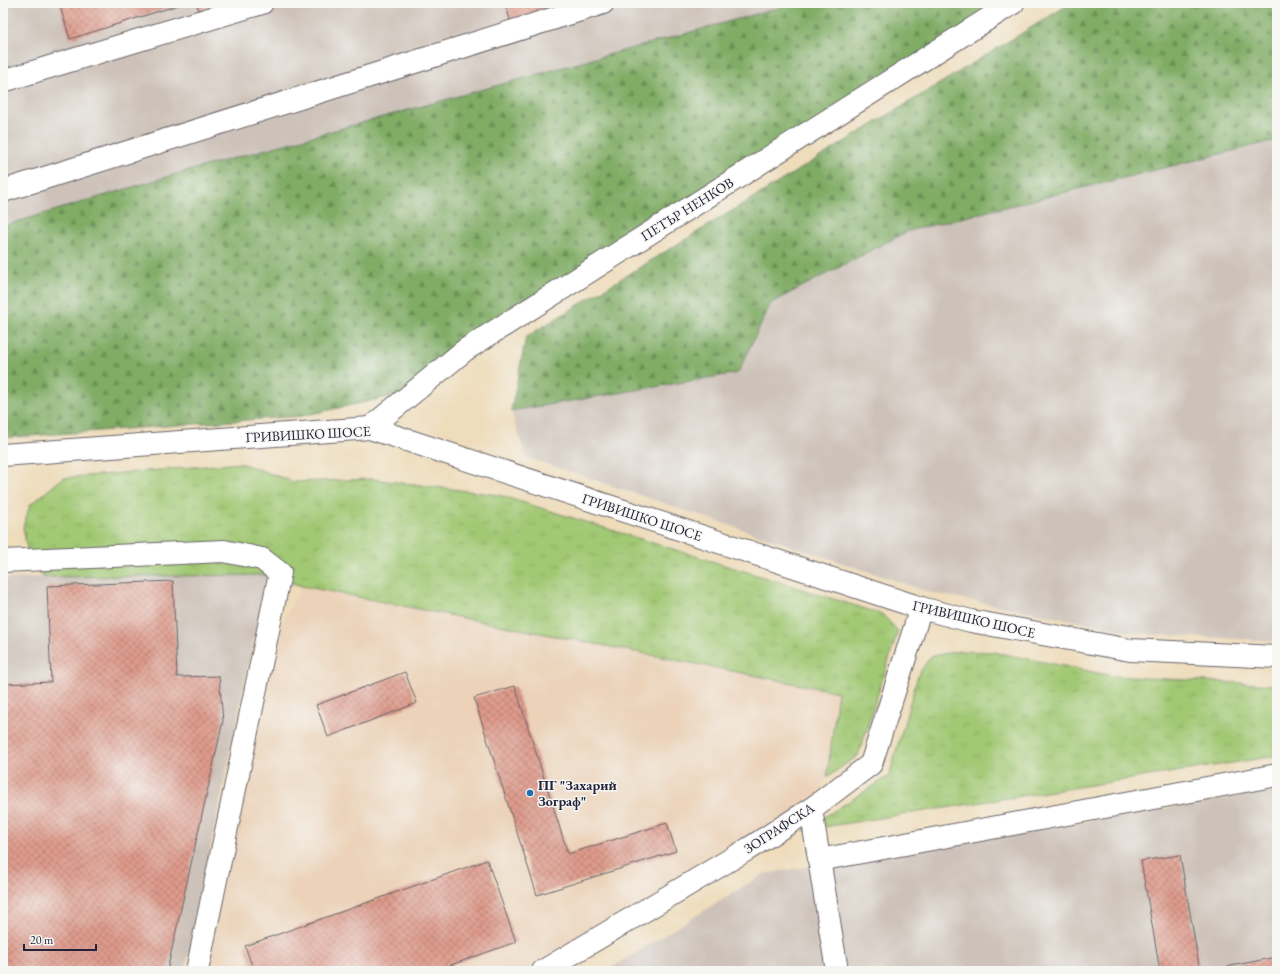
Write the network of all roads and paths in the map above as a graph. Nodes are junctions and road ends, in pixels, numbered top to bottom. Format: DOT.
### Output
graph roads {
  1 [pos="262,3"];
  2 [pos="603,3"];
  3 [pos="1013,3"];
  4 [pos="3,81"];
  5 [pos="3,191"];
  6 [pos="370,428"];
  7 [pos="3,455"];
  8 [pos="3,561"];
  9 [pos="921,608"];
  10 [pos="1277,657"];
  11 [pos="1277,775"];
  12 [pos="811,809"];
  13 [pos="819,860"];
  14 [pos="197,971"];
  15 [pos="543,971"];
  16 [pos="838,971"];
  1 -- 4 [label="street"];
  2 -- 5 [label="street"];
  3 -- 6 [label="street, ПЕТЪР НЕНКОВ"];
  6 -- 7 [label="street, ГРИВИШКО ШОСЕ"];
  6 -- 9 [label="street, ГРИВИШКО ШОСЕ"];
  8 -- 14 [label="street"];
  9 -- 10 [label="street, ГРИВИШКО ШОСЕ"];
  9 -- 12 [label="street, ЗОГРАФСКА"];
  11 -- 13 [label="street"];
  12 -- 13 [label="street"];
  12 -- 15 [label="street, ЗОГРАФСКА"];
  13 -- 16 [label="street"];
}
